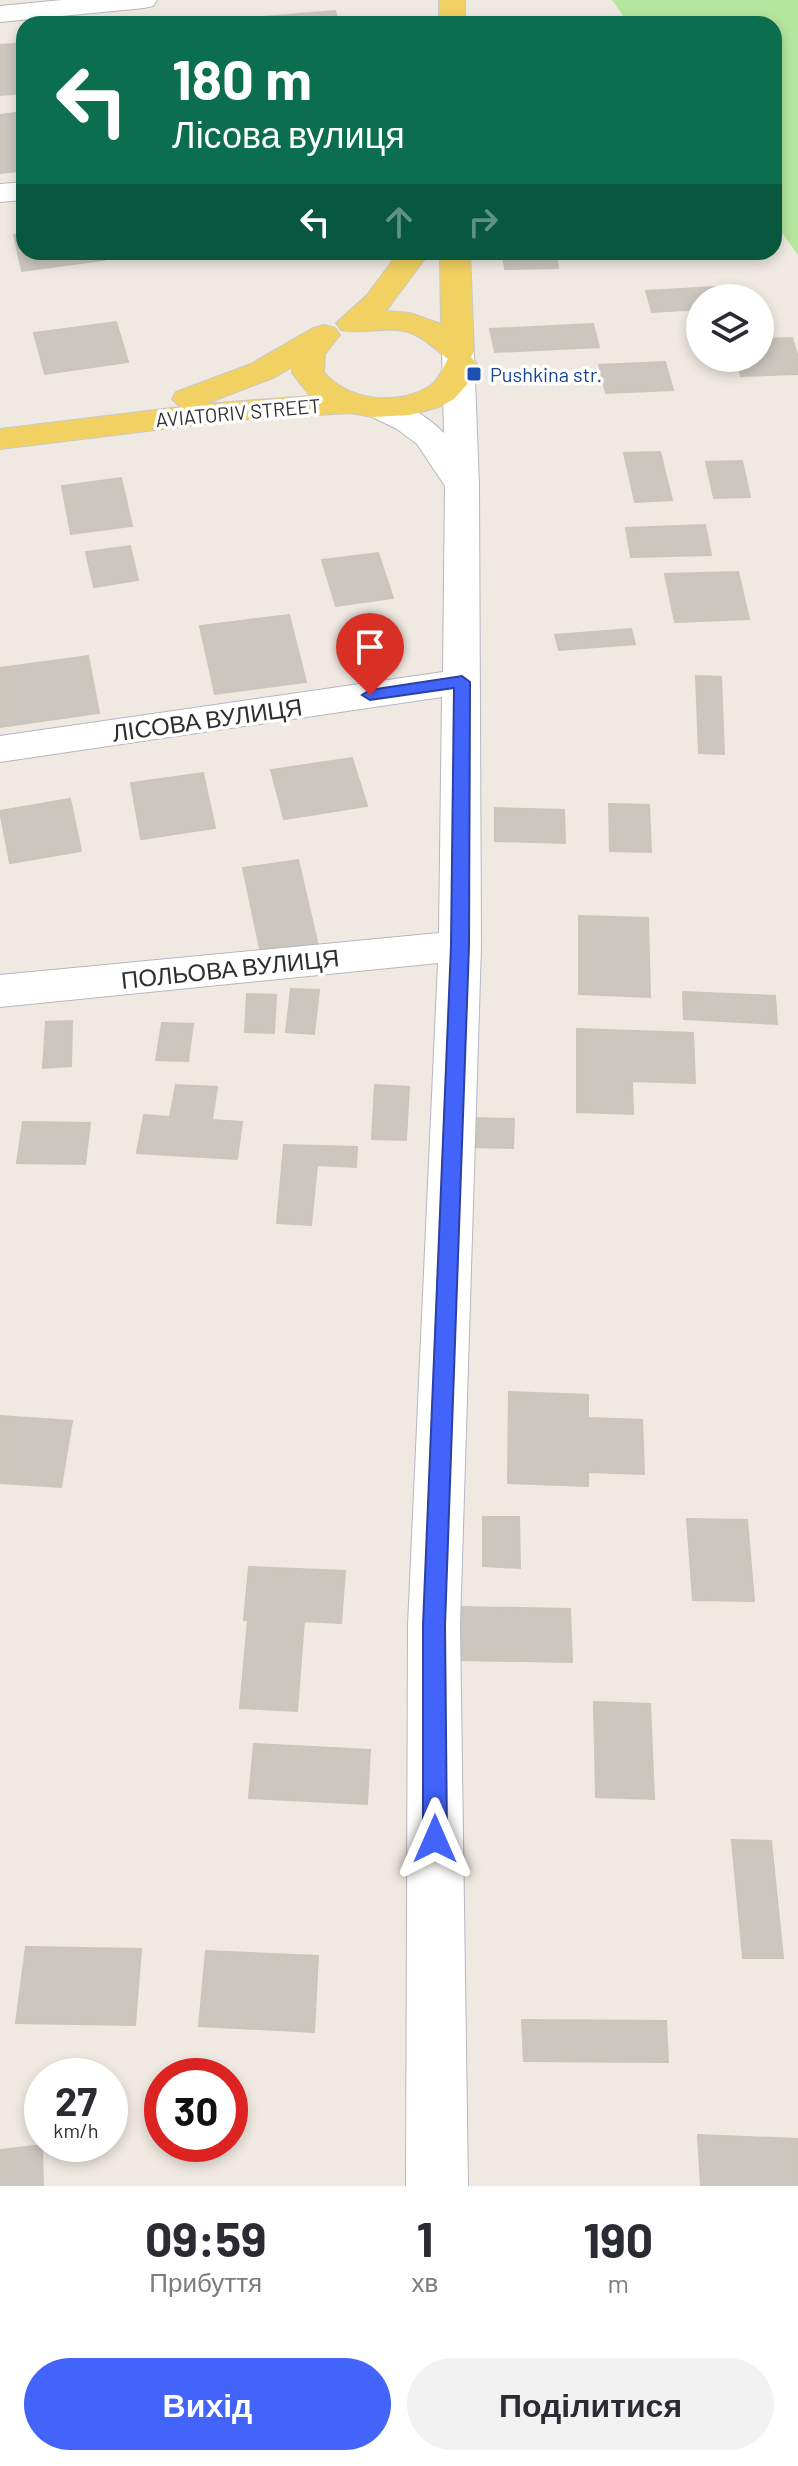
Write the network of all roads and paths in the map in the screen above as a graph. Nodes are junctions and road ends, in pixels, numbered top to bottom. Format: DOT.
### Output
graph roads {
  1 [pos="144,0"];
  2 [pos="0,14"];
  3 [pos="409,260"];
  4 [pos="455,260"];
  5 [pos="338,329"];
  6 [pos="459,358"];
  7 [pos="364,405"];
  8 [pos="126,422"];
  9 [pos="0,439"];
  10 [pos="462,486"];
  11 [pos="462,682"];
  12 [pos="0,749"];
  13 [pos="460,946"];
  14 [pos="0,991"];
  15 [pos="425,2183"];
  1 -- 2 [label="street"];
  3 -- 5 [label="main road"];
  4 -- 6 [label="main road"];
  5 -- 6 [label="main road"];
  5 -- 7 [label="main road"];
  5 -- 8 [label="main road, AVIATORIV STREET"];
  6 -- 7 [label="main road"];
  6 -- 10 [label="street"];
  7 -- 8 [label="main road, AVIATORIV STREET"];
  7 -- 10 [label="street"];
  8 -- 9 [label="main road, AVIATORIV STREET"];
  10 -- 11 [label="street"];
  11 -- 12 [label="street, ЛІСОВА ВУЛИЦЯ"];
  11 -- 13 [label="street"];
  13 -- 14 [label="street, ПОЛЬОВА ВУЛИЦЯ"];
  13 -- 15 [label="street"];
}
